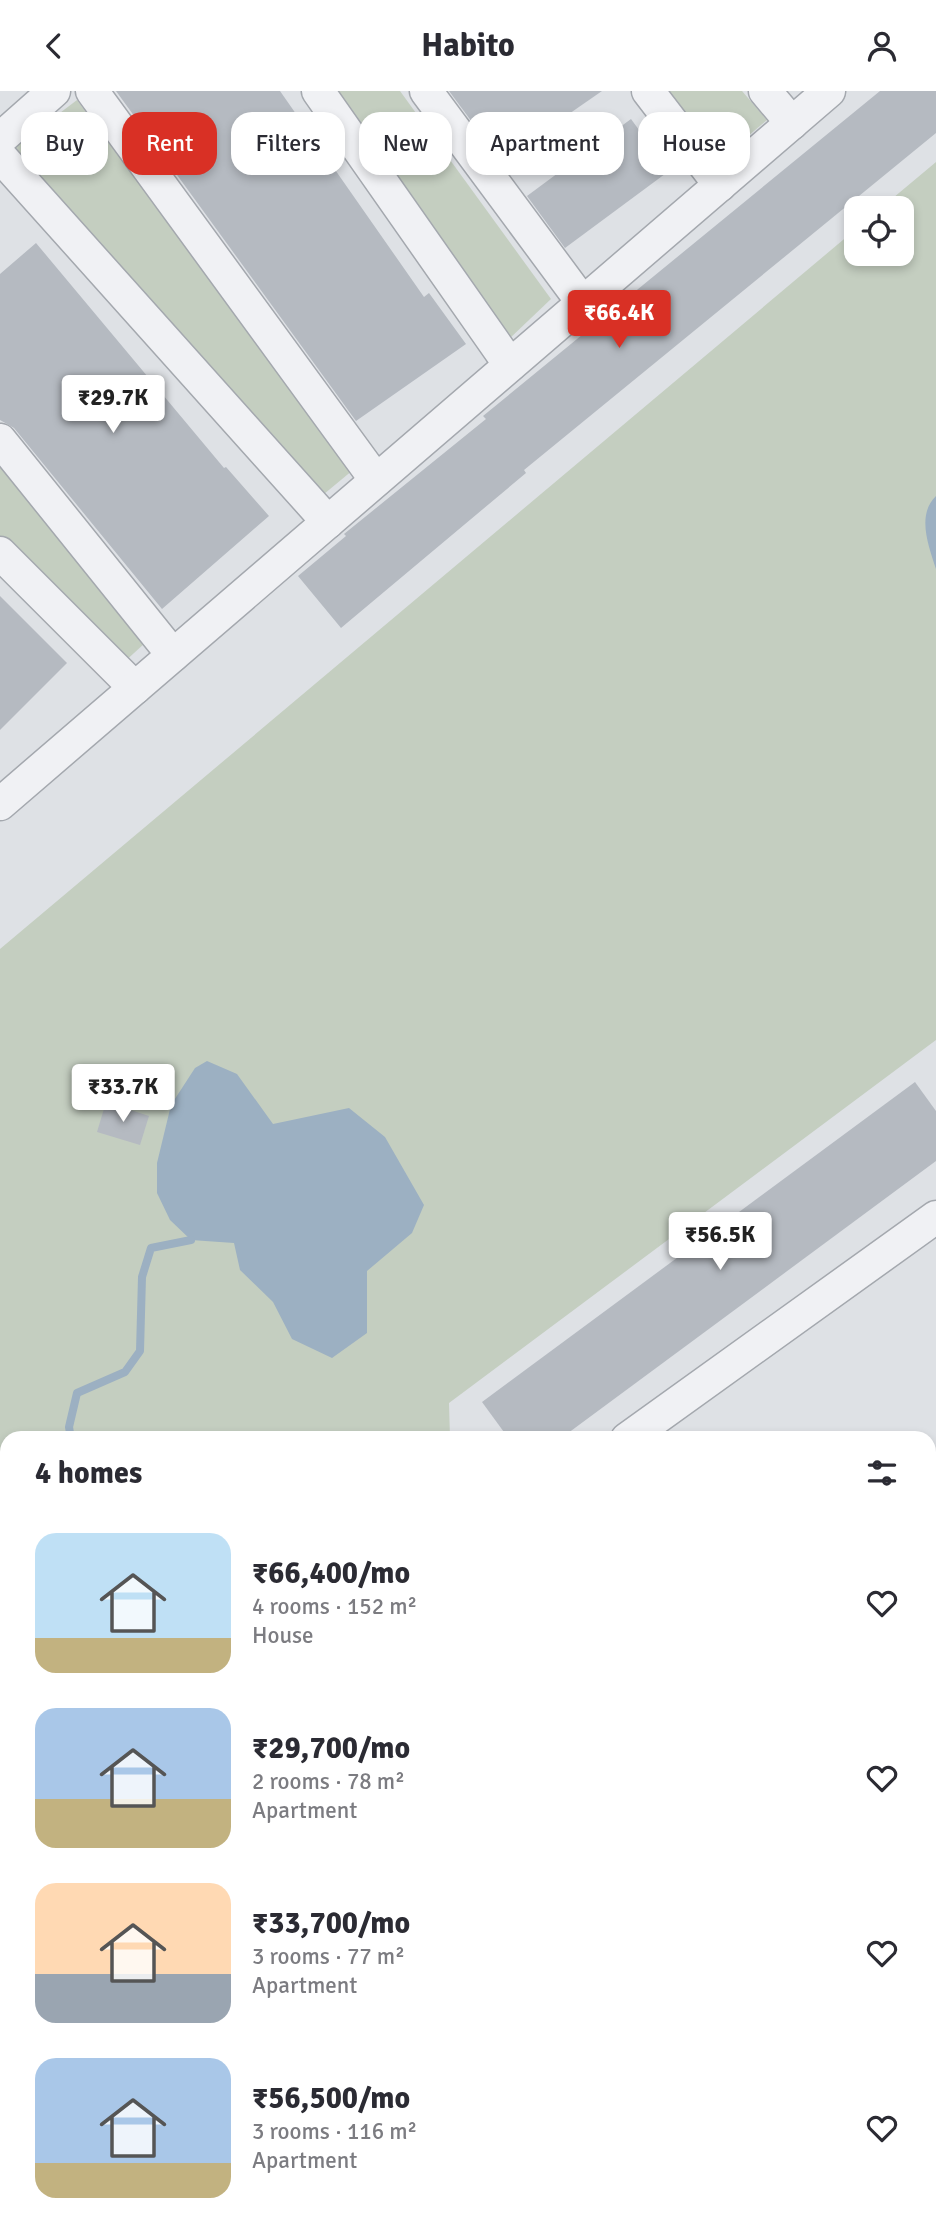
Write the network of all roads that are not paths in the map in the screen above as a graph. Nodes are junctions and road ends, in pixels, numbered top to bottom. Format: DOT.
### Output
graph roads {
  1 [pos="54,91"];
  2 [pos="92,91"];
  3 [pos="318,91"];
  4 [pos="426,91"];
  5 [pos="648,91"];
  6 [pos="765,91"];
  7 [pos="829,91"];
  8 [pos="792,123"];
  9 [pos="0,139"];
  10 [pos="0,156"];
  11 [pos="720,185"];
  12 [pos="583,303"];
  13 [pos="510,365"];
  14 [pos="0,440"];
  15 [pos="376,480"];
  16 [pos="328,522"];
  17 [pos="0,553"];
  18 [pos="173,655"];
  19 [pos="135,688"];
  20 [pos="1,802"];
  21 [pos="936,1217"];
  22 [pos="638,1431"];
  1 -- 9 [label="street"];
  2 -- 15 [label="street"];
  3 -- 13 [label="street"];
  4 -- 12 [label="street"];
  5 -- 11 [label="street"];
  6 -- 8 [label="street"];
  7 -- 8 [label="street"];
  8 -- 11 [label="street"];
  10 -- 16 [label="street"];
  11 -- 12 [label="street"];
  12 -- 13 [label="street"];
  13 -- 15 [label="street"];
  14 -- 18 [label="street"];
  15 -- 16 [label="street"];
  16 -- 18 [label="street"];
  17 -- 19 [label="street"];
  18 -- 19 [label="street"];
  19 -- 20 [label="street"];
  21 -- 22 [label="street"];
}
